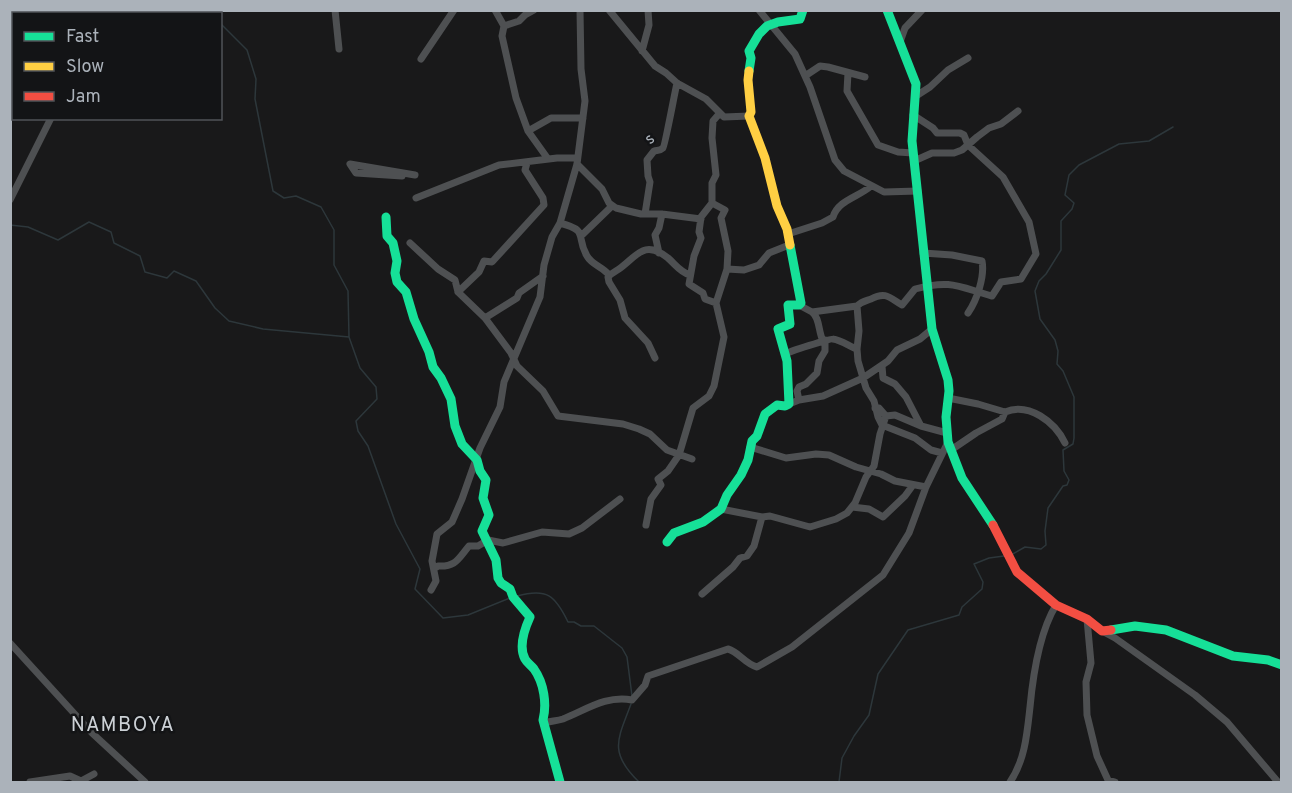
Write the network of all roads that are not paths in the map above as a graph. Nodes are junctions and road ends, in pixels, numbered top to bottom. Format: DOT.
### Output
graph roads {
  1 [pos="335,10"];
  2 [pos="454,10"];
  3 [pos="495,10"];
  4 [pos="534,10"];
  5 [pos="580,10"];
  6 [pos="609,10"];
  7 [pos="648,10"];
  8 [pos="759,10"];
  9 [pos="803,10"];
  10 [pos="887,10"];
  11 [pos="922,10"];
  12 [pos="770,25"];
  13 [pos="504,26"];
  14 [pos="900,42"];
  15 [pos="339,49"];
  16 [pos="642,51"];
  17 [pos="968,58"];
  18 [pos="421,59"];
  19 [pos="848,72"];
  20 [pos="805,76"];
  21 [pos="864,77"];
  22 [pos="677,83"];
  23 [pos="916,96"];
  24 [pos="1018,111"];
  25 [pos="719,114"];
  26 [pos="913,115"];
  27 [pos="749,116"];
  28 [pos="583,118"];
  29 [pos="50,120"];
  30 [pos="528,131"];
  31 [pos="968,145"];
  32 [pos="914,157"];
  33 [pos="548,159"];
  34 [pos="577,161"];
  35 [pos="526,163"];
  36 [pos="415,175"];
  37 [pos="402,176"];
  38 [pos="871,186"];
  39 [pos="918,191"];
  40 [pos="416,198"];
  41 [pos="10,200"];
  42 [pos="712,203"];
  43 [pos="612,206"];
  44 [pos="645,214"];
  45 [pos="662,214"];
  46 [pos="386,217"];
  47 [pos="701,219"];
  48 [pos="560,223"];
  49 [pos="788,234"];
  50 [pos="581,236"];
  51 [pos="410,243"];
  52 [pos="789,245"];
  53 [pos="659,253"];
  54 [pos="922,253"];
  55 [pos="727,269"];
  56 [pos="609,275"];
  57 [pos="690,275"];
  58 [pos="543,276"];
  59 [pos="926,286"];
  60 [pos="458,292"];
  61 [pos="977,292"];
  62 [pos="716,303"];
  63 [pos="799,305"];
  64 [pos="857,306"];
  65 [pos="812,312"];
  66 [pos="968,313"];
  67 [pos="484,318"];
  68 [pos="932,329"];
  69 [pos="824,341"];
  70 [pos="857,348"];
  71 [pos="786,354"];
  72 [pos="655,358"];
  73 [pos="514,360"];
  74 [pos="882,366"];
  75 [pos="863,378"];
  76 [pos="948,398"];
  77 [pos="799,400"];
  78 [pos="789,404"];
  79 [pos="875,408"];
  80 [pos="1005,412"];
  81 [pos="886,416"];
  82 [pos="882,425"];
  83 [pos="921,426"];
  84 [pos="1065,443"];
  85 [pos="947,444"];
  86 [pos="750,447"];
  87 [pos="680,455"];
  88 [pos="692,459"];
  89 [pos="477,460"];
  90 [pos="872,471"];
  91 [pos="913,485"];
  92 [pos="926,488"];
  93 [pos="620,499"];
  94 [pos="852,507"];
  95 [pos="721,509"];
  96 [pos="762,517"];
  97 [pos="646,525"];
  98 [pos="486,541"];
  99 [pos="667,542"];
  100 [pos="435,568"];
  101 [pos="431,590"];
  102 [pos="702,594"];
  103 [pos="1056,605"];
  104 [pos="1087,619"];
  105 [pos="1102,630"];
  106 [pos="10,643"];
  107 [pos="1281,665"];
  108 [pos="544,723"];
  109 [pos="94,774"];
  110 [pos="1108,782"];
  111 [pos="30,783"];
  112 [pos="145,783"];
  113 [pos="560,783"];
  114 [pos="1010,783"];
  115 [pos="1278,783"];
  1 -- 15 [label="street"];
  2 -- 18 [label="street"];
  3 -- 13 [label="street"];
  4 -- 13 [label="street"];
  5 -- 28 [label="street"];
  6 -- 16 [label="street"];
  7 -- 16 [label="street"];
  8 -- 12 [label="street"];
  9 -- 12 [label="street"];
  10 -- 14 [label="street"];
  11 -- 14 [label="street"];
  12 -- 20 [label="street"];
  12 -- 27 [label="street"];
  13 -- 30 [label="street"];
  14 -- 23 [label="street"];
  16 -- 22 [label="street"];
  17 -- 23 [label="street"];
  19 -- 20 [label="street"];
  19 -- 21 [label="street"];
  19 -- 32 [label="street"];
  20 -- 38 [label="street"];
  22 -- 25 [label="street"];
  22 -- 44 [label="street, s"];
  23 -- 26 [label="street"];
  24 -- 31 [label="street"];
  25 -- 27 [label="street"];
  25 -- 42 [label="street"];
  26 -- 31 [label="street"];
  26 -- 32 [label="street"];
  27 -- 49 [label="street"];
  28 -- 30 [label="street"];
  28 -- 34 [label="street"];
  29 -- 41 [label="street"];
  30 -- 33 [label="street"];
  31 -- 32 [label="street"];
  31 -- 61 [label="street"];
  32 -- 39 [label="street"];
  33 -- 34 [label="street"];
  33 -- 35 [label="street"];
  34 -- 43 [label="street"];
  34 -- 48 [label="street"];
  35 -- 40 [label="street"];
  35 -- 60 [label="street"];
  36 -- 37 [label="street"];
  38 -- 39 [label="street"];
  38 -- 49 [label="street"];
  39 -- 54 [label="street"];
  42 -- 47 [label="street"];
  42 -- 55 [label="street"];
  43 -- 44 [label="street"];
  43 -- 50 [label="street"];
  44 -- 45 [label="street"];
  45 -- 47 [label="street"];
  45 -- 53 [label="street"];
  46 -- 89 [label="street"];
  47 -- 57 [label="street"];
  48 -- 50 [label="street"];
  48 -- 58 [label="street"];
  49 -- 52 [label="street"];
  50 -- 56 [label="street"];
  51 -- 60 [label="street"];
  52 -- 55 [label="street"];
  52 -- 63 [label="street"];
  53 -- 56 [label="street"];
  53 -- 57 [label="street"];
  54 -- 59 [label="street"];
  54 -- 61 [label="street"];
  55 -- 62 [label="street"];
  56 -- 72 [label="street"];
  57 -- 62 [label="street"];
  58 -- 67 [label="street"];
  58 -- 73 [label="street"];
  59 -- 61 [label="street"];
  59 -- 64 [label="street"];
  59 -- 68 [label="street"];
  60 -- 67 [label="street"];
  61 -- 66 [label="street"];
  62 -- 87 [label="street"];
  63 -- 65 [label="street"];
  63 -- 71 [label="street"];
  64 -- 65 [label="street"];
  64 -- 70 [label="street"];
  65 -- 69 [label="street"];
  67 -- 73 [label="street"];
  68 -- 74 [label="street"];
  68 -- 76 [label="street"];
  69 -- 70 [label="street"];
  69 -- 71 [label="street"];
  69 -- 77 [label="street"];
  70 -- 75 [label="street"];
  71 -- 78 [label="street"];
  73 -- 87 [label="street"];
  73 -- 89 [label="street"];
  74 -- 75 [label="street"];
  74 -- 83 [label="street"];
  75 -- 77 [label="street"];
  75 -- 79 [label="street"];
  76 -- 80 [label="street"];
  76 -- 85 [label="street"];
  77 -- 78 [label="street"];
  78 -- 86 [label="street"];
  79 -- 81 [label="street"];
  79 -- 82 [label="street"];
  80 -- 84 [label="street"];
  80 -- 85 [label="street"];
  81 -- 82 [label="street"];
  81 -- 83 [label="street"];
  82 -- 85 [label="street"];
  82 -- 90 [label="street"];
  83 -- 85 [label="street"];
  85 -- 92 [label="street"];
  85 -- 103 [label="street"];
  86 -- 90 [label="street"];
  86 -- 95 [label="street"];
  87 -- 88 [label="street"];
  87 -- 97 [label="street"];
  89 -- 98 [label="street"];
  89 -- 100 [label="street"];
  90 -- 91 [label="street"];
  90 -- 94 [label="street"];
  91 -- 92 [label="street"];
  91 -- 94 [label="street"];
  92 -- 108 [label="street"];
  93 -- 98 [label="street"];
  94 -- 96 [label="street"];
  95 -- 96 [label="street"];
  95 -- 99 [label="street"];
  96 -- 102 [label="street"];
  98 -- 100 [label="street"];
  98 -- 108 [label="street"];
  100 -- 101 [label="street"];
  103 -- 104 [label="street"];
  103 -- 114 [label="street"];
  104 -- 105 [label="street"];
  104 -- 110 [label="street"];
  105 -- 107 [label="street"];
  105 -- 115 [label="street"];
  106 -- 112 [label="street"];
  108 -- 113 [label="street"];
  109 -- 111 [label="street"];
}
